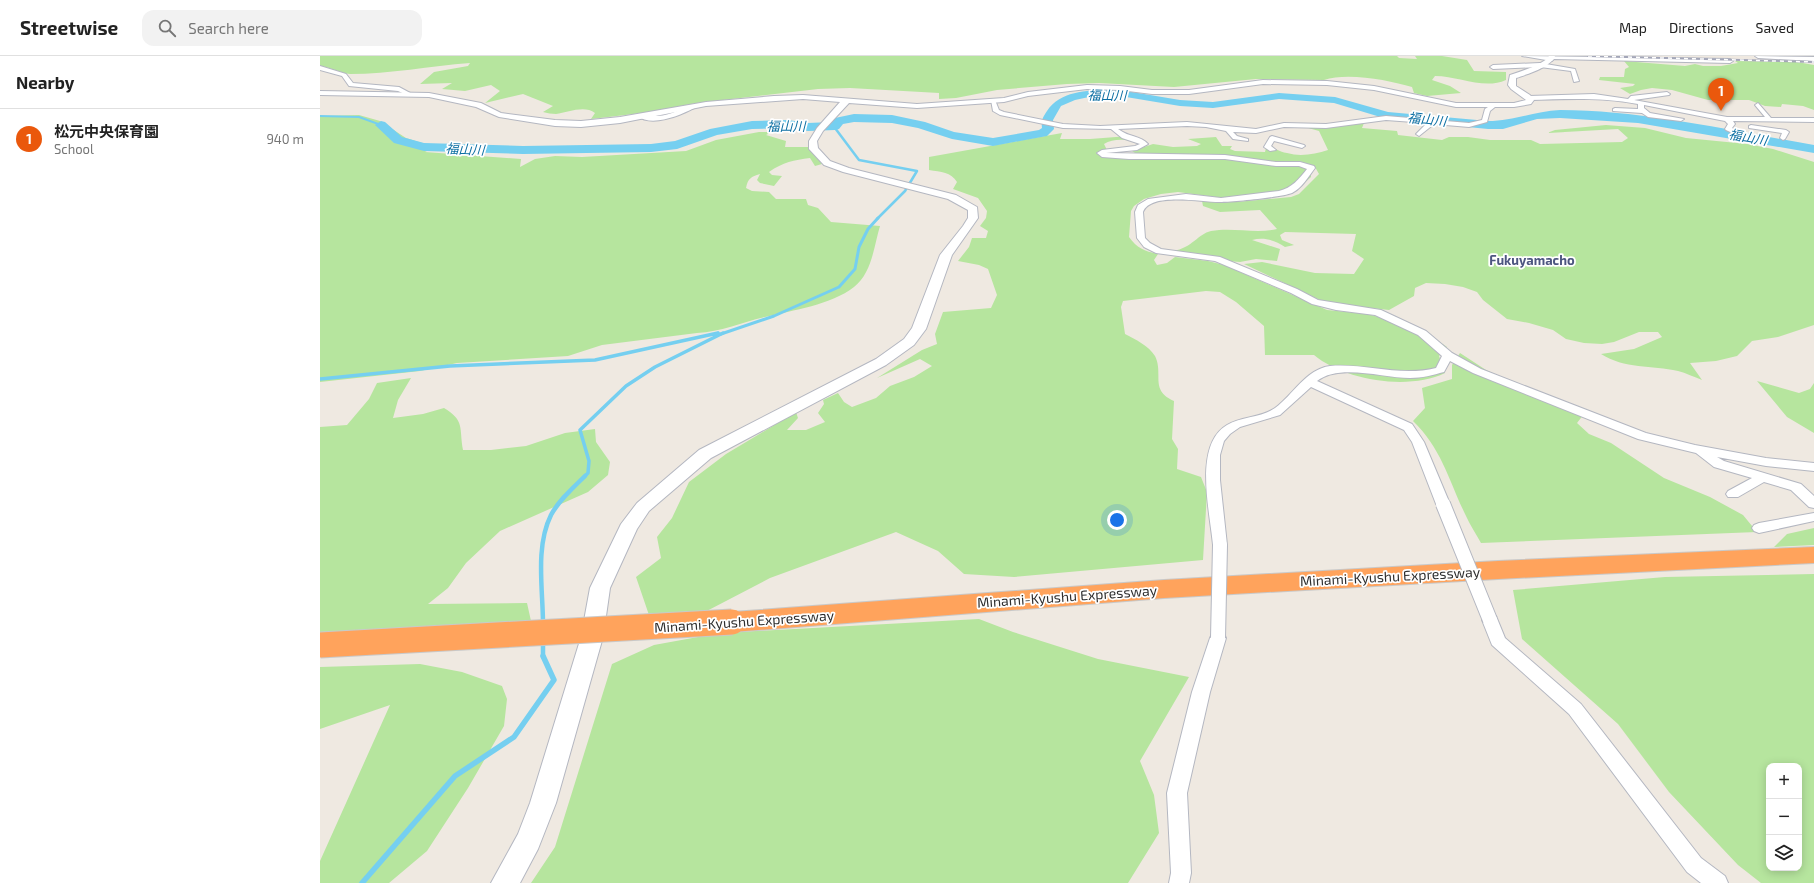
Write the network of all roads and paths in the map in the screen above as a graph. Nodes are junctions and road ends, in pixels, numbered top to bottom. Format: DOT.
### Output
graph roads {
  1 [pos="1525,56"];
  2 [pos="1758,56"];
  3 [pos="1814,58"];
  4 [pos="1553,60"];
  5 [pos="1730,61"];
  6 [pos="1539,65"];
  7 [pos="1493,66"];
  8 [pos="320,68"];
  9 [pos="1547,73"];
  10 [pos="1576,81"];
  11 [pos="320,93"];
  12 [pos="409,94"];
  13 [pos="1667,94"];
  14 [pos="1529,98"];
  15 [pos="1629,100"];
  16 [pos="846,101"];
  17 [pos="993,101"];
  18 [pos="1641,103"];
  19 [pos="1758,105"];
  20 [pos="1493,106"];
  21 [pos="1615,110"];
  22 [pos="1643,111"];
  23 [pos="1691,120"];
  24 [pos="1770,120"];
  25 [pos="1814,120"];
  26 [pos="1434,121"];
  27 [pos="1729,122"];
  28 [pos="1278,126"];
  29 [pos="1113,128"];
  30 [pos="1228,129"];
  31 [pos="1256,131"];
  32 [pos="1289,133"];
  33 [pos="1419,134"];
  34 [pos="1297,137"];
  35 [pos="1272,138"];
  36 [pos="1743,138"];
  37 [pos="1783,138"];
  38 [pos="1246,140"];
  39 [pos="1302,146"];
  40 [pos="1272,150"];
  41 [pos="1448,355"];
  42 [pos="1310,382"];
  43 [pos="1695,449"];
  44 [pos="1814,467"];
  45 [pos="1763,477"];
  46 [pos="1796,487"];
  47 [pos="1733,494"];
  48 [pos="1814,494"];
  49 [pos="1814,504"];
  50 [pos="1814,517"];
  51 [pos="1759,528"];
  52 [pos="1814,555"];
  53 [pos="320,645"];
  54 [pos="505,883"];
  55 [pos="1179,883"];
  56 [pos="1718,883"];
  1 -- 4 [label="street"];
  2 -- 3 [label="street"];
  4 -- 5 [label="street"];
  4 -- 6 [label="street"];
  4 -- 6 [label="street"];
  4 -- 10 [label="street"];
  6 -- 7 [label="street"];
  6 -- 9 [label="street"];
  6 -- 14 [label="street"];
  8 -- 12 [label="street"];
  11 -- 12 [label="street"];
  12 -- 16 [label="street"];
  13 -- 15 [label="street"];
  14 -- 15 [label="street"];
  14 -- 20 [label="street"];
  15 -- 18 [label="street"];
  16 -- 17 [label="street"];
  16 -- 54 [label="street"];
  17 -- 20 [label="street"];
  17 -- 29 [label="street"];
  18 -- 22 [label="street"];
  18 -- 27 [label="street"];
  19 -- 24 [label="street"];
  20 -- 26 [label="street"];
  21 -- 22 [label="street"];
  22 -- 23 [label="street"];
  24 -- 25 [label="street"];
  24 -- 27 [label="street"];
  26 -- 28 [label="street"];
  26 -- 33 [label="street"];
  27 -- 36 [label="street"];
  27 -- 37 [label="street"];
  28 -- 31 [label="street"];
  28 -- 32 [label="street"];
  29 -- 30 [label="street"];
  29 -- 41 [label="street"];
  30 -- 31 [label="street"];
  30 -- 38 [label="street"];
  31 -- 35 [label="street"];
  34 -- 35 [label="street"];
  35 -- 39 [label="street"];
  35 -- 40 [label="street"];
  41 -- 42 [label="street"];
  41 -- 43 [label="street"];
  42 -- 55 [label="street, bridge"];
  42 -- 56 [label="street, bridge"];
  43 -- 44 [label="street"];
  43 -- 45 [label="street"];
  45 -- 46 [label="street"];
  45 -- 47 [label="street"];
  46 -- 48 [label="street"];
  46 -- 49 [label="street"];
  50 -- 51 [label="street"];
  52 -- 53 [label="highway, Minami-Kyushu Expressway, bridge"];
}
